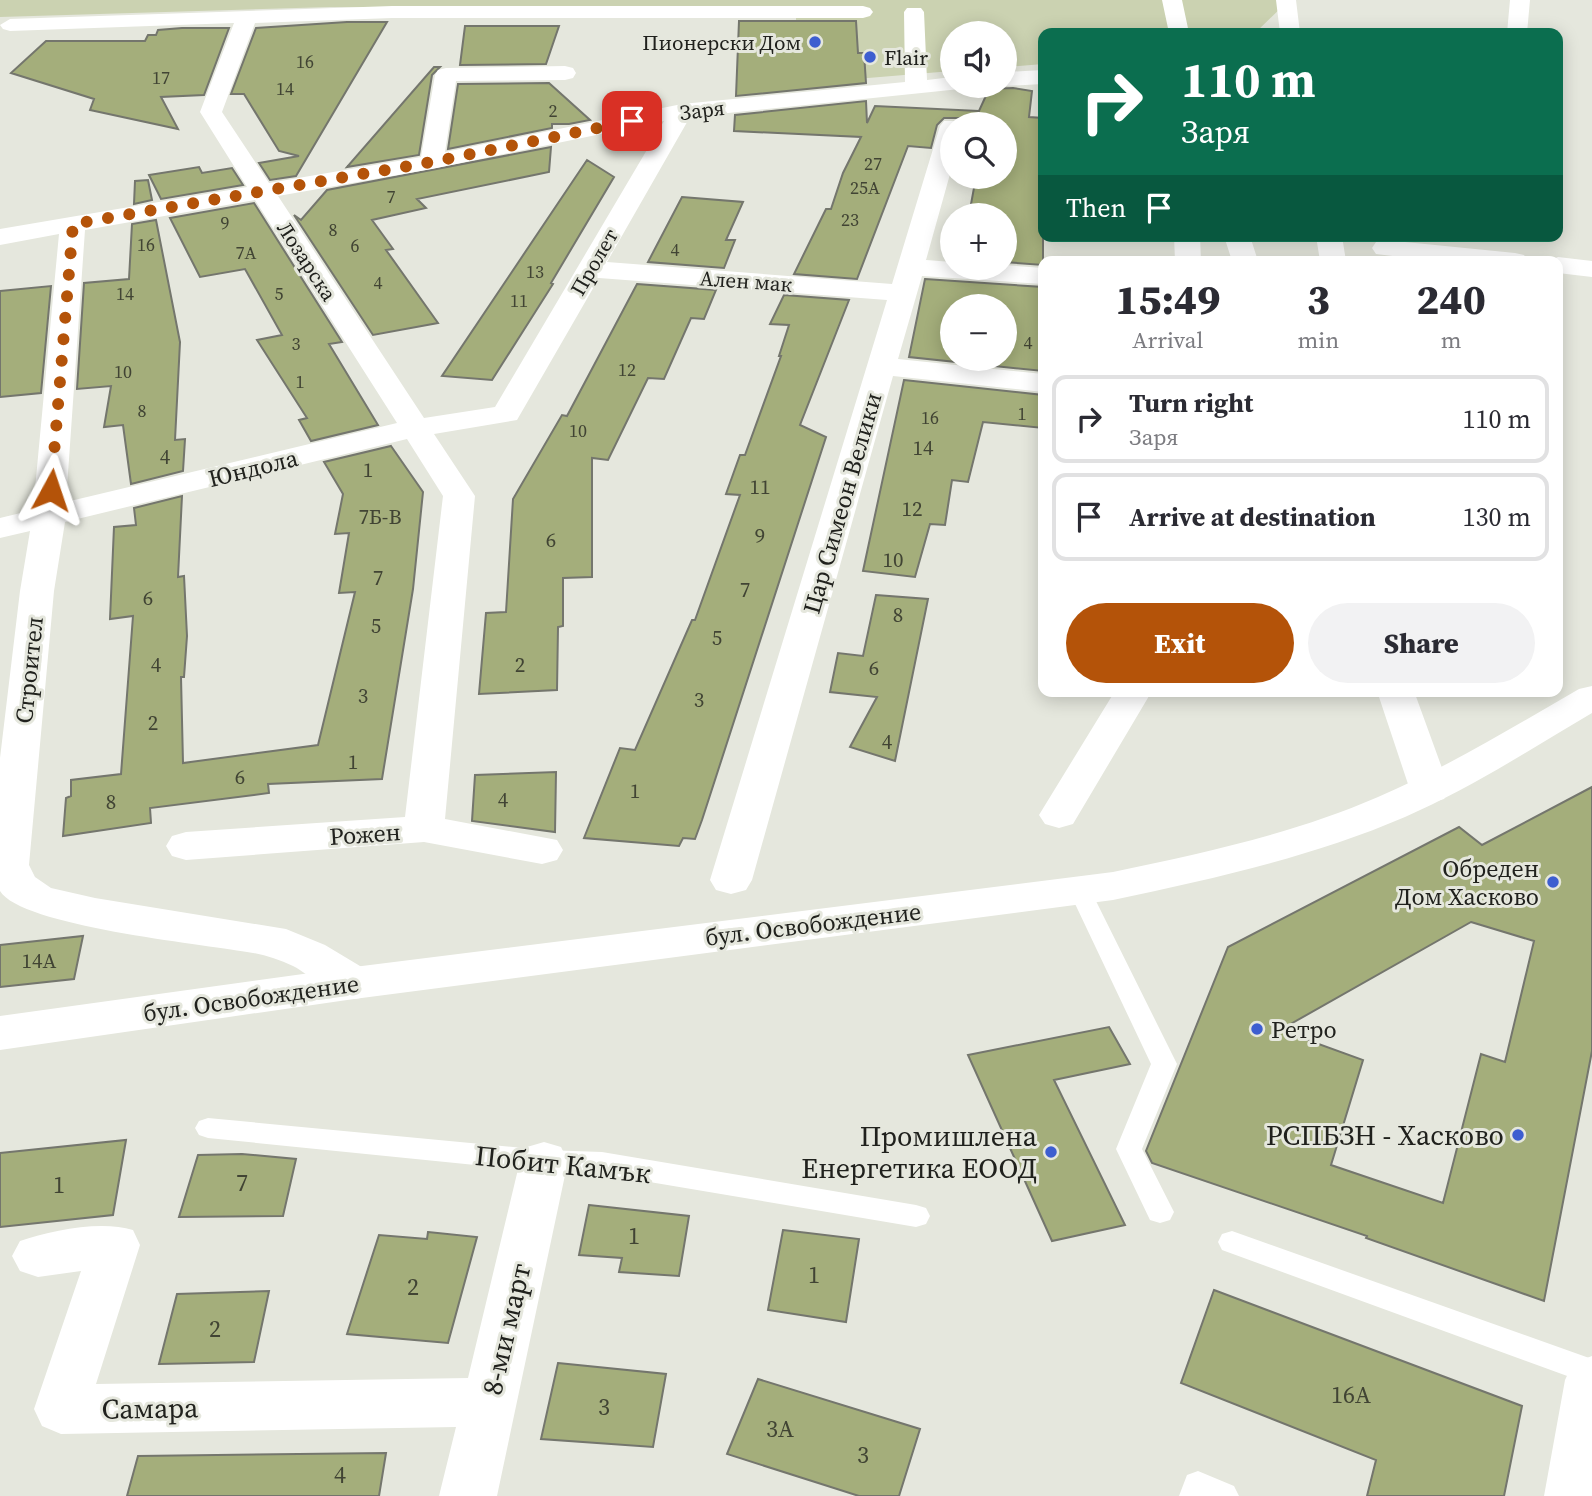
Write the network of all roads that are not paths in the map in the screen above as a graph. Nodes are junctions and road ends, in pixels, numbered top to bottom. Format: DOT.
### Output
graph roads {
  1 [pos="1172,0"];
  2 [pos="1286,0"];
  3 [pos="1520,0"];
  4 [pos="863,12"];
  5 [pos="914,12"];
  6 [pos="247,16"];
  7 [pos="9,22"];
  8 [pos="1178,28"];
  9 [pos="1289,28"];
  10 [pos="1517,28"];
  11 [pos="565,73"];
  12 [pos="1038,76"];
  13 [pos="1017,78"];
  14 [pos="916,88"];
  15 [pos="956,105"];
  16 [pos="682,111"];
  17 [pos="432,162"];
  18 [pos="263,193"];
  19 [pos="73,224"];
  20 [pos="0,237"];
  21 [pos="1385,247"];
  22 [pos="1506,252"];
  23 [pos="1563,266"];
  24 [pos="1592,269"];
  25 [pos="589,270"];
  26 [pos="1038,276"];
  27 [pos="906,280"];
  28 [pos="882,366"];
  29 [pos="1038,382"];
  30 [pos="506,414"];
  31 [pos="416,428"];
  32 [pos="49,517"];
  33 [pos="0,528"];
  34 [pos="1130,697"];
  35 [pos="1397,697"];
  36 [pos="1592,697"];
  37 [pos="1430,790"];
  38 [pos="1059,815"];
  39 [pos="424,830"];
  40 [pos="186,846"];
  41 [pos="542,850"];
  42 [pos="731,880"];
  43 [pos="1079,889"];
  44 [pos="354,984"];
  45 [pos="0,1033"];
  46 [pos="208,1128"];
  47 [pos="544,1161"];
  48 [pos="1160,1212"];
  49 [pos="916,1216"];
  50 [pos="1232,1242"];
  51 [pos="38,1255"];
  52 [pos="1592,1372"];
  53 [pos="1592,1380"];
  54 [pos="489,1402"];
  55 [pos="468,1496"];
  56 [pos="1195,1496"];
  57 [pos="1223,1496"];
  58 [pos="1573,1496"];
  1 -- 8 [label="street"];
  2 -- 9 [label="street"];
  3 -- 10 [label="street"];
  4 -- 6 [label="street"];
  5 -- 14 [label="street"];
  6 -- 7 [label="street"];
  6 -- 18 [label="street, Лозарска"];
  11 -- 17 [label="street"];
  12 -- 13 [label="street"];
  14 -- 15 [label="street, Заря"];
  14 -- 16 [label="street, Заря"];
  15 -- 27 [label="street, Цар Симеон Велики"];
  16 -- 17 [label="street, Заря"];
  16 -- 25 [label="street, Пролет"];
  17 -- 18 [label="street, Заря"];
  18 -- 19 [label="street, Заря"];
  18 -- 31 [label="street, Лозарска"];
  19 -- 20 [label="street, Заря"];
  19 -- 32 [label="street, Строител"];
  21 -- 22 [label="street"];
  23 -- 24 [label="street"];
  25 -- 27 [label="street, Ален мак"];
  25 -- 30 [label="street, Пролет"];
  26 -- 27 [label="street, Ален мак"];
  27 -- 28 [label="street, Цар Симеон Велики"];
  28 -- 29 [label="street"];
  28 -- 42 [label="street, Цар Симеон Велики"];
  30 -- 31 [label="street, Юндола"];
  31 -- 32 [label="street, Юндола"];
  31 -- 39 [label="street, Лозарска"];
  32 -- 33 [label="street, Юндола"];
  32 -- 44 [label="street, Строител"];
  34 -- 38 [label="street"];
  35 -- 37 [label="street"];
  36 -- 37 [label="street, бул. Освобождение"];
  37 -- 43 [label="street, бул. Освобождение"];
  39 -- 40 [label="street, Рожен"];
  39 -- 41 [label="street, Рожен"];
  43 -- 44 [label="street, бул. Освобождение"];
  43 -- 48 [label="lane"];
  44 -- 45 [label="street, бул. Освобождение"];
  46 -- 47 [label="lane, Побит Камък"];
  47 -- 49 [label="lane, Побит Камък"];
  47 -- 54 [label="street, 8-ми март"];
  50 -- 52 [label="lane"];
  51 -- 54 [label="street, Самара"];
  53 -- 58 [label="street"];
  54 -- 55 [label="street, 8-ми март"];
  56 -- 57 [label="lane"];
}
